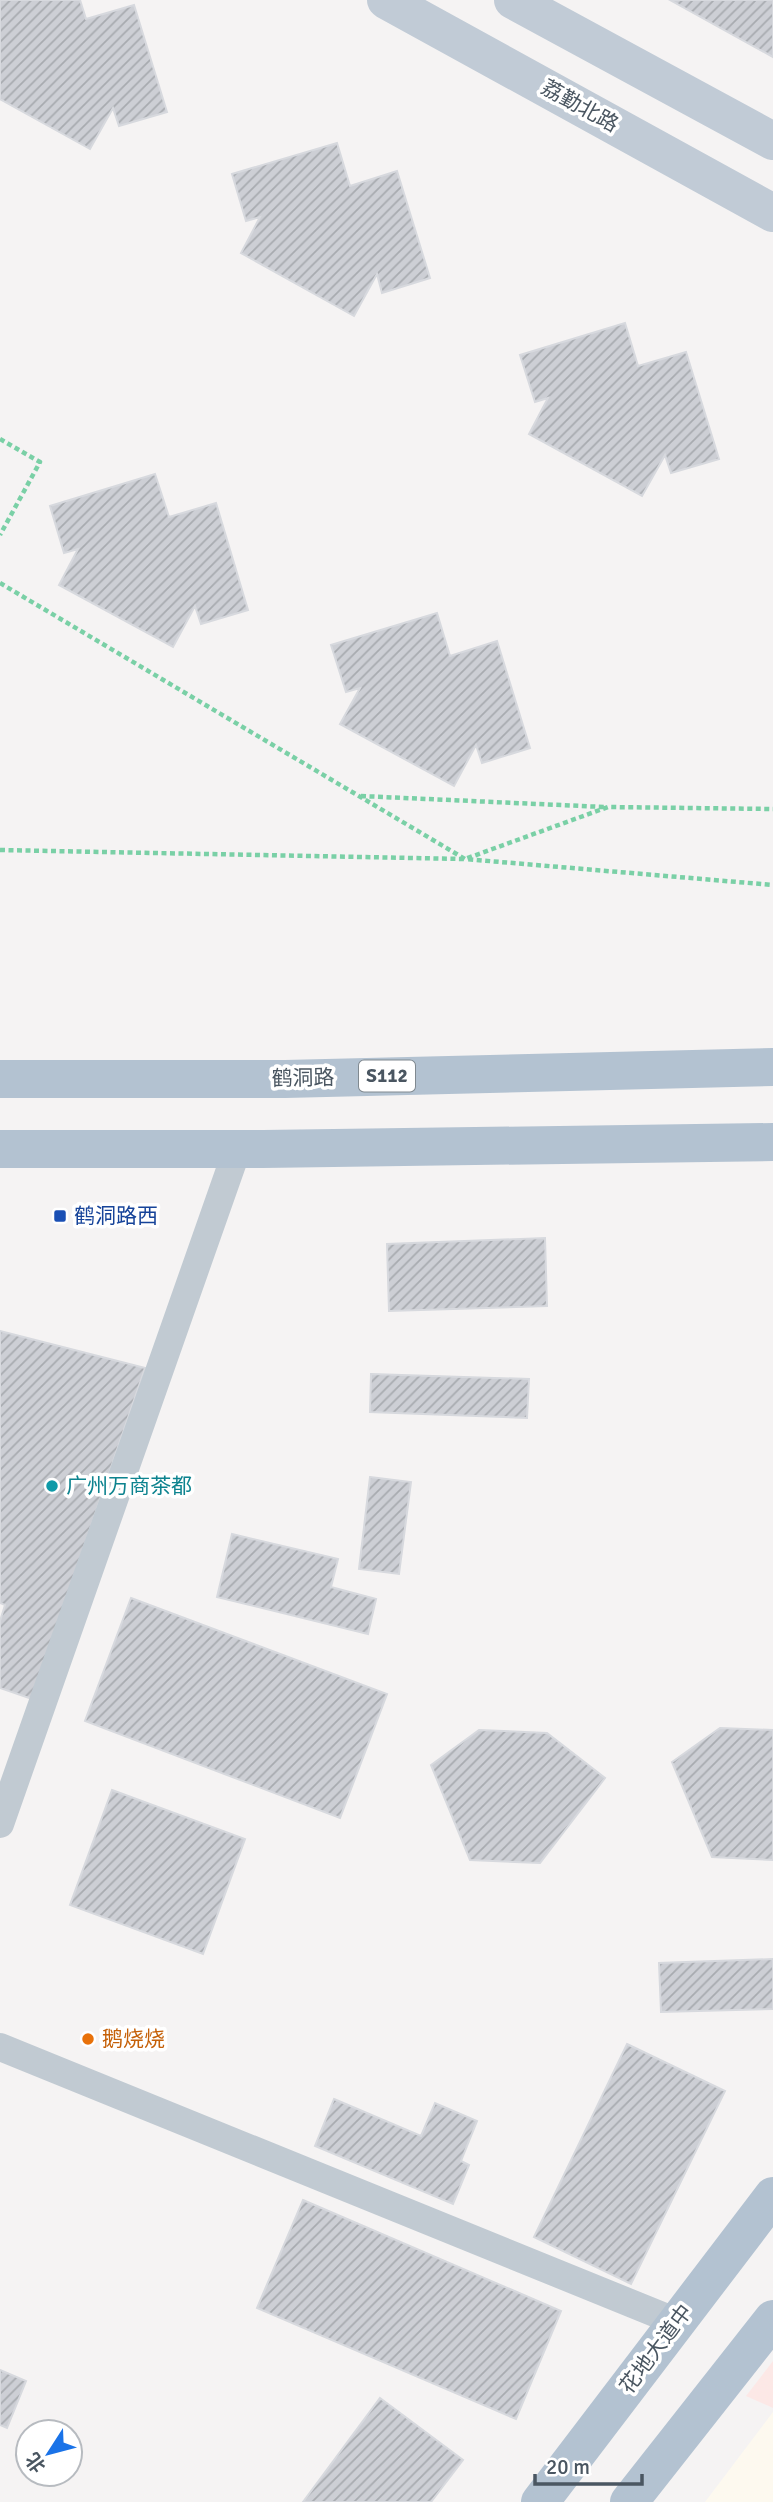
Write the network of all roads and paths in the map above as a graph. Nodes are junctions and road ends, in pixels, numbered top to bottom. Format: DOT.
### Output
graph roads {
  1 [pos="386,0"];
  2 [pos="513,0"];
  3 [pos="773,141"];
  4 [pos="773,213"];
  5 [pos="0,439"];
  6 [pos="0,535"];
  7 [pos="0,583"];
  8 [pos="359,796"];
  9 [pos="608,807"];
  10 [pos="773,809"];
  11 [pos="0,850"];
  12 [pos="465,859"];
  13 [pos="773,885"];
  14 [pos="773,1067"];
  15 [pos="0,1080"];
  16 [pos="773,1142"];
  17 [pos="0,1149"];
  18 [pos="237,1150"];
  19 [pos="0,1824"];
  20 [pos="0,2048"];
  21 [pos="770,2199"];
  22 [pos="773,2319"];
  23 [pos="677,2322"];
  24 [pos="540,2502"];
  25 [pos="629,2502"];
  1 -- 4 [label="main road, 荔勤北路"];
  2 -- 3 [label="main road"];
  5 -- 6 [label="path"];
  7 -- 8 [label="path"];
  8 -- 9 [label="path"];
  8 -- 12 [label="path"];
  9 -- 10 [label="path"];
  9 -- 12 [label="path"];
  11 -- 12 [label="path"];
  12 -- 13 [label="path"];
  14 -- 15 [label="main road, 鹤洞路 / S112"];
  16 -- 18 [label="main road"];
  17 -- 18 [label="main road"];
  18 -- 19 [label="street"];
  20 -- 23 [label="street"];
  21 -- 23 [label="main road, 花地大道中"];
  22 -- 25 [label="main road"];
  23 -- 24 [label="main road, 花地大道中"];
}
